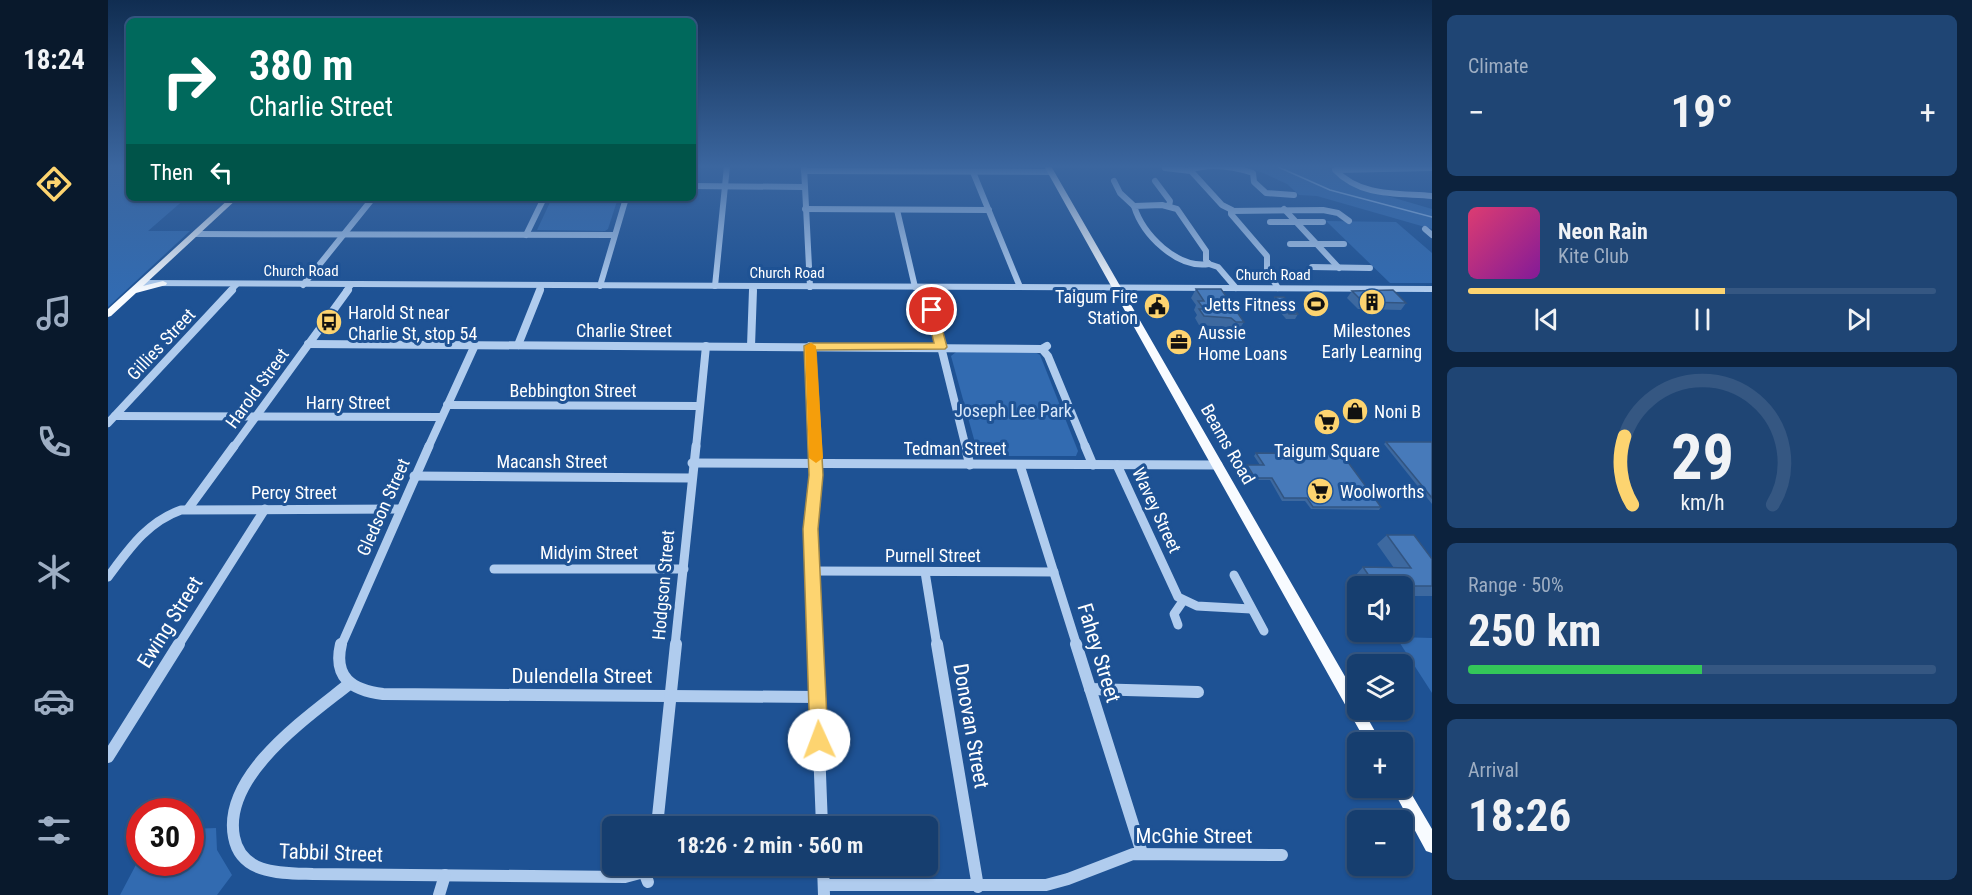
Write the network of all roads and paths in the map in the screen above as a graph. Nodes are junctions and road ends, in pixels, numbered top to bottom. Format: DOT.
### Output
graph roads {
  1 [pos="223,208"];
  2 [pos="365,208"];
  3 [pos="539,208"];
  4 [pos="623,208"];
  5 [pos="724,208"];
  6 [pos="1070,208"];
  7 [pos="1135,208"];
  8 [pos="1173,208"];
  9 [pos="1228,208"];
  10 [pos="806,209"];
  11 [pos="1284,209"];
  12 [pos="897,210"];
  13 [pos="989,210"];
  14 [pos="1232,210"];
  15 [pos="1349,221"];
  16 [pos="1270,222"];
  17 [pos="1295,222"];
  18 [pos="1323,222"];
  19 [pos="1425,229"];
  20 [pos="195,234"];
  21 [pos="344,234"];
  22 [pos="526,235"];
  23 [pos="614,235"];
  24 [pos="1432,235"];
  25 [pos="1290,244"];
  26 [pos="1316,244"];
  27 [pos="1344,244"];
  28 [pos="1209,264"];
  29 [pos="1311,267"];
  30 [pos="1339,268"];
  31 [pos="1370,268"];
  32 [pos="142,283"];
  33 [pos="163,283"];
  34 [pos="236,285"];
  35 [pos="303,285"];
  36 [pos="351,285"];
  37 [pos="541,286"];
  38 [pos="600,286"];
  39 [pos="715,286"];
  40 [pos="753,287"];
  41 [pos="810,287"];
  42 [pos="915,287"];
  43 [pos="926,287"];
  44 [pos="1020,287"];
  45 [pos="1115,288"];
  46 [pos="1236,288"];
  47 [pos="1281,288"];
  48 [pos="1432,289"];
  49 [pos="133,291"];
  50 [pos="108,314"];
  51 [pos="308,344"];
  52 [pos="475,345"];
  53 [pos="518,345"];
  54 [pos="706,346"];
  55 [pos="750,346"];
  56 [pos="810,346"];
  57 [pos="941,347"];
  58 [pos="447,405"];
  59 [pos="699,406"];
  60 [pos="115,416"];
  61 [pos="255,416"];
  62 [pos="441,417"];
  63 [pos="108,423"];
  64 [pos="692,463"];
  65 [pos="816,464"];
  66 [pos="970,465"];
  67 [pos="1020,465"];
  68 [pos="1093,465"];
  69 [pos="1117,465"];
  70 [pos="1218,465"];
  71 [pos="414,476"];
  72 [pos="691,478"];
  73 [pos="400,508"];
  74 [pos="188,509"];
  75 [pos="265,509"];
  76 [pos="494,569"];
  77 [pos="684,569"];
  78 [pos="812,571"];
  79 [pos="925,572"];
  80 [pos="1054,572"];
  81 [pos="1234,575"];
  82 [pos="108,577"];
  83 [pos="1183,601"];
  84 [pos="1251,609"];
  85 [pos="1178,625"];
  86 [pos="1264,631"];
  87 [pos="349,684"];
  88 [pos="1090,689"];
  89 [pos="1198,692"];
  90 [pos="671,696"];
  91 [pos="818,697"];
  92 [pos="1368,732"];
  93 [pos="108,757"];
  94 [pos="1406,798"];
  95 [pos="658,816"];
  96 [pos="822,816"];
  97 [pos="1432,845"];
  98 [pos="1142,854"];
  99 [pos="1282,855"];
  100 [pos="445,875"];
  101 [pos="630,876"];
  102 [pos="978,887"];
  103 [pos="824,890"];
  104 [pos="439,895"];
  1 -- 20 [label="main road"];
  2 -- 21 [label="street"];
  3 -- 22 [label="street"];
  4 -- 23 [label="street"];
  5 -- 39 [label="street"];
  6 -- 45 [label="main road, Beams Road"];
  7 -- 28 [label="street"];
  8 -- 28 [label="street"];
  9 -- 14 [label="street"];
  10 -- 12 [label="street"];
  10 -- 41 [label="street"];
  11 -- 14 [label="street"];
  11 -- 15 [label="street"];
  11 -- 17 [label="street"];
  12 -- 13 [label="street"];
  12 -- 42 [label="street"];
  13 -- 44 [label="street"];
  14 -- 47 [label="street"];
  16 -- 17 [label="street"];
  17 -- 18 [label="street"];
  17 -- 26 [label="street"];
  19 -- 24 [label="street"];
  20 -- 21 [label="street"];
  20 -- 32 [label="main road"];
  21 -- 22 [label="street"];
  21 -- 35 [label="street"];
  22 -- 23 [label="street"];
  23 -- 38 [label="street"];
  25 -- 26 [label="street"];
  26 -- 27 [label="street"];
  26 -- 30 [label="street"];
  28 -- 46 [label="street"];
  29 -- 30 [label="street"];
  30 -- 31 [label="street"];
  32 -- 33 [label="street, Church Road"];
  32 -- 49 [label="main road"];
  33 -- 34 [label="street, Church Road"];
  33 -- 49 [label="main road"];
  34 -- 35 [label="street, Church Road"];
  34 -- 60 [label="street, Gillies Street"];
  35 -- 36 [label="street, Church Road"];
  36 -- 37 [label="street, Church Road"];
  36 -- 51 [label="street, Harold Street"];
  37 -- 38 [label="street, Church Road"];
  37 -- 53 [label="street"];
  38 -- 39 [label="street, Church Road"];
  39 -- 40 [label="street, Church Road"];
  40 -- 41 [label="street, Church Road"];
  40 -- 55 [label="street"];
  41 -- 42 [label="street, Church Road"];
  42 -- 43 [label="street, Church Road"];
  43 -- 44 [label="street, Church Road"];
  43 -- 57 [label="street"];
  44 -- 45 [label="street, Church Road"];
  45 -- 46 [label="street, Church Road"];
  45 -- 70 [label="main road, Beams Road"];
  46 -- 47 [label="street, Church Road"];
  47 -- 48 [label="street, Church Road"];
  49 -- 50 [label="main road"];
  51 -- 52 [label="street, Charlie Street"];
  51 -- 61 [label="street, Harold Street"];
  52 -- 53 [label="street, Charlie Street"];
  52 -- 58 [label="street, Gledson Street"];
  53 -- 54 [label="street, Charlie Street"];
  54 -- 55 [label="street, Charlie Street"];
  54 -- 59 [label="street, Hodgson Street"];
  55 -- 56 [label="street, Charlie Street"];
  56 -- 57 [label="street, Charlie Street"];
  56 -- 65 [label="street"];
  57 -- 66 [label="street"];
  57 -- 68 [label="street, Charlie Street"];
  58 -- 59 [label="street, Bebbington Street"];
  58 -- 62 [label="street, Gledson Street"];
  59 -- 64 [label="street, Hodgson Street"];
  60 -- 61 [label="street, Harry Street"];
  60 -- 63 [label="street, Gillies Street"];
  61 -- 62 [label="street, Harry Street"];
  61 -- 74 [label="street, Harold Street"];
  62 -- 71 [label="street, Gledson Street"];
  64 -- 65 [label="street, Tedman Street"];
  64 -- 72 [label="street, Hodgson Street"];
  65 -- 66 [label="street, Tedman Street"];
  65 -- 78 [label="street"];
  66 -- 67 [label="street, Tedman Street"];
  67 -- 68 [label="street, Tedman Street"];
  67 -- 80 [label="street, Fahey Street"];
  68 -- 69 [label="street, Tedman Street"];
  69 -- 70 [label="street, Tedman Street"];
  69 -- 83 [label="street, Wavey Street"];
  70 -- 92 [label="main road, Beams Road"];
  71 -- 72 [label="street, Macansh Street"];
  71 -- 73 [label="street, Gledson Street"];
  72 -- 77 [label="street, Hodgson Street"];
  73 -- 75 [label="street, Percy Street"];
  73 -- 87 [label="street, Gledson Street"];
  74 -- 75 [label="street, Percy Street"];
  74 -- 82 [label="street, Percy Street"];
  75 -- 93 [label="street, Ewing Street"];
  76 -- 77 [label="street, Midyim Street"];
  77 -- 90 [label="street, Hodgson Street"];
  78 -- 79 [label="street, Purnell Street"];
  78 -- 91 [label="street"];
  79 -- 80 [label="street, Purnell Street"];
  79 -- 102 [label="street, Donovan Street"];
  80 -- 88 [label="street, Fahey Street"];
  81 -- 84 [label="street"];
  83 -- 84 [label="street"];
  83 -- 85 [label="street"];
  84 -- 86 [label="street"];
  87 -- 90 [label="street, Dulendella Street"];
  87 -- 100 [label="street, Tabbil Street"];
  88 -- 89 [label="street"];
  88 -- 98 [label="street, Fahey Street"];
  90 -- 91 [label="street, Dulendella Street"];
  90 -- 95 [label="street, Hodgson Street"];
  91 -- 96 [label="street"];
  94 -- 97 [label="main road"];
  98 -- 99 [label="street, McGhie Street"];
  98 -- 102 [label="street, McGhie Street"];
  100 -- 101 [label="street, Tabbil Street"];
  100 -- 104 [label="street"];
  102 -- 103 [label="street, McGhie Street"];
}
